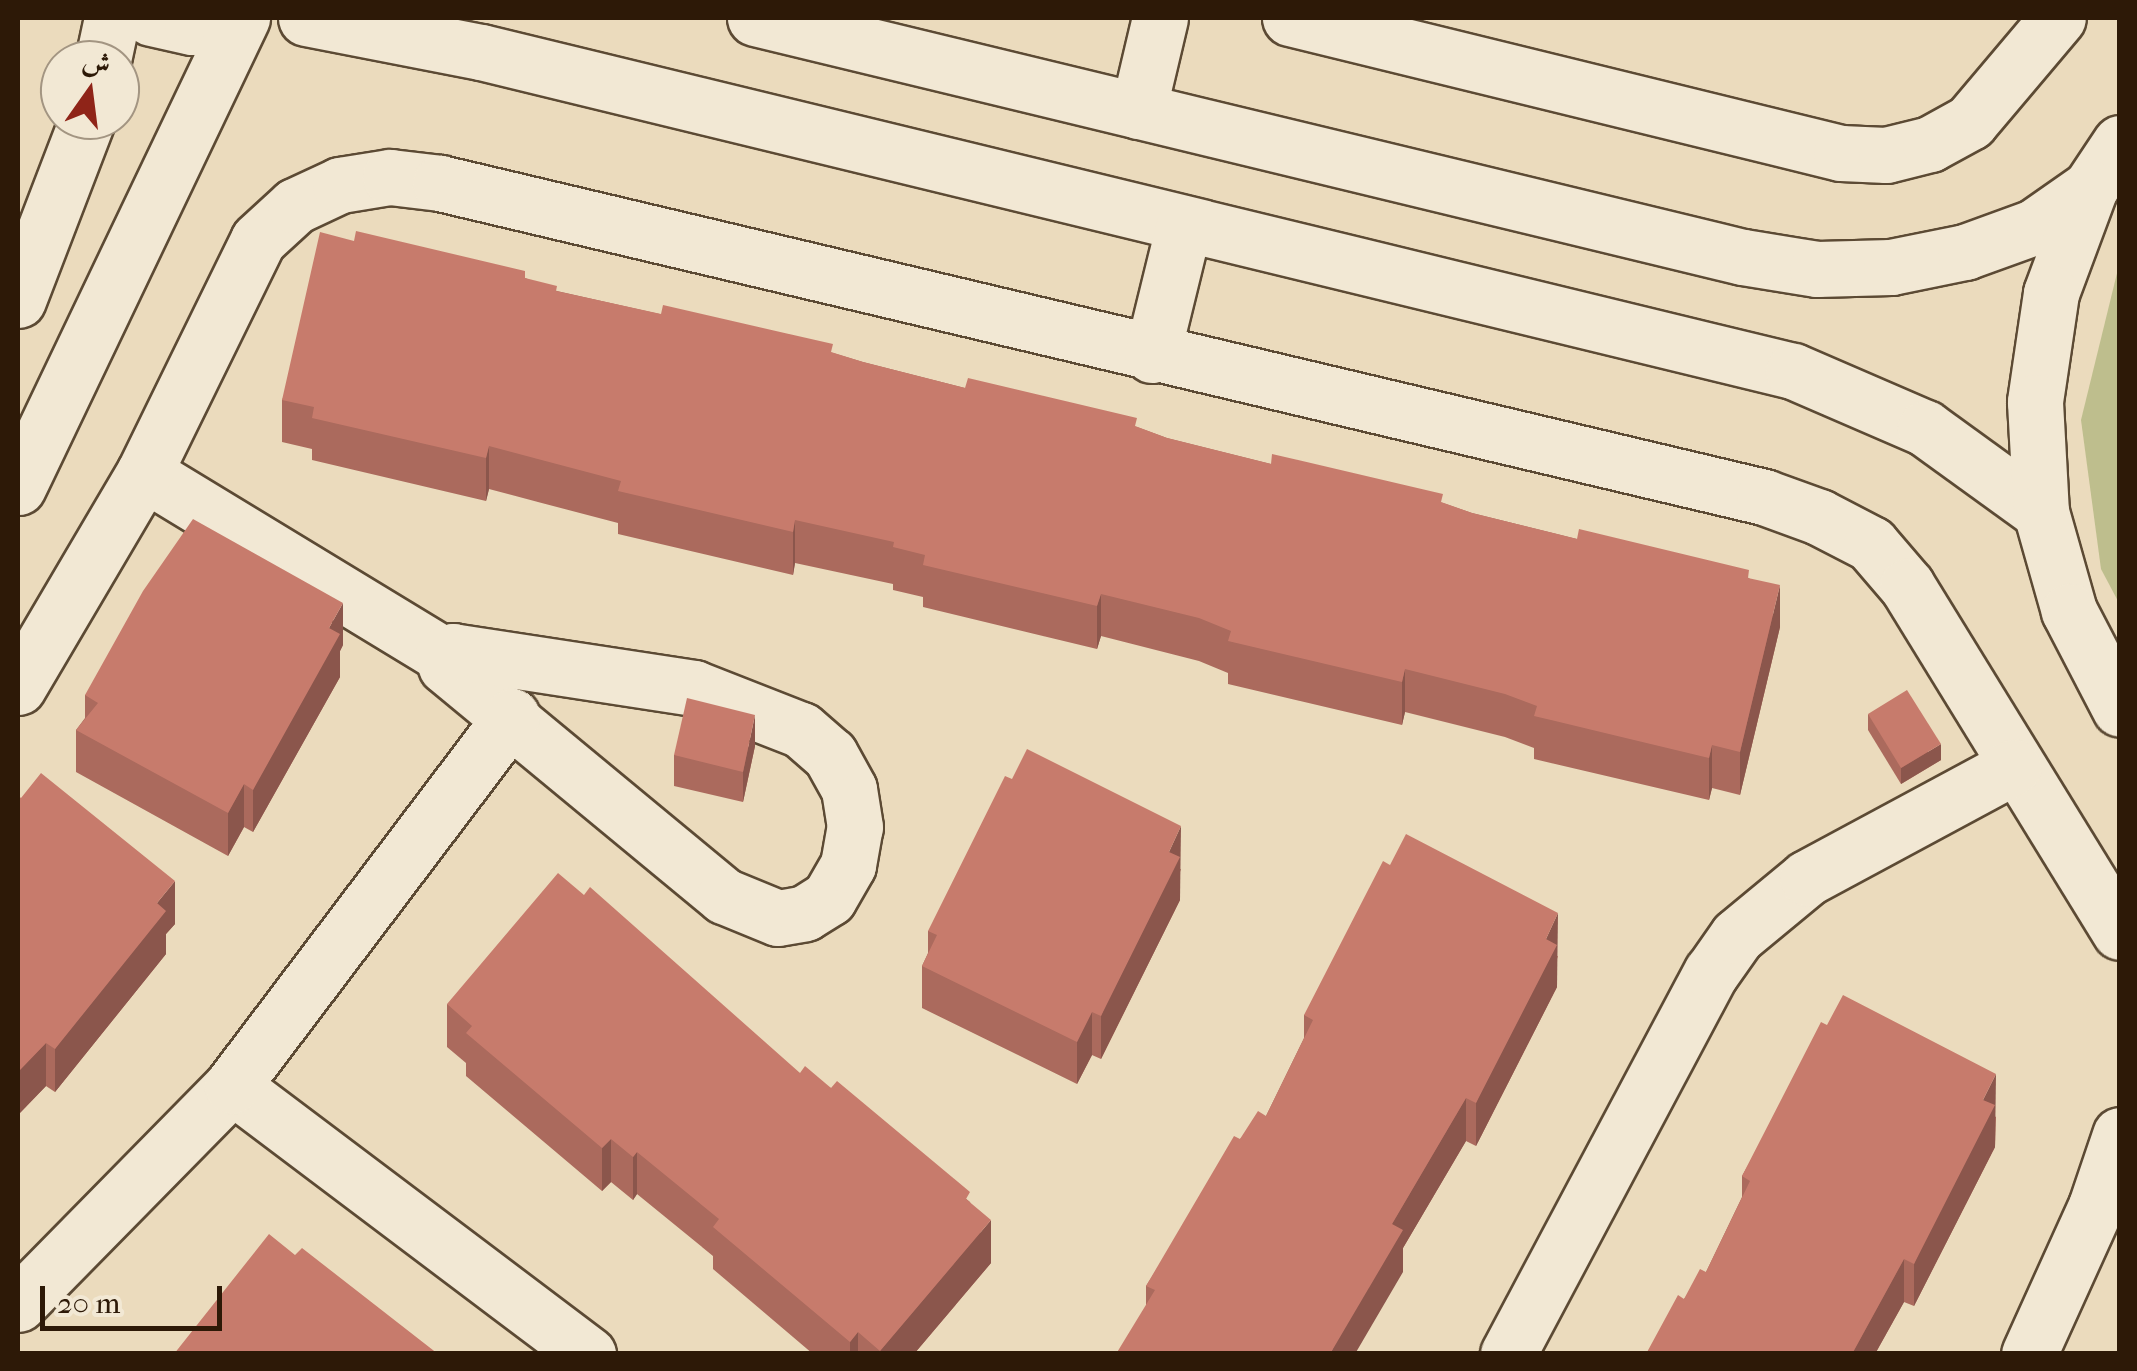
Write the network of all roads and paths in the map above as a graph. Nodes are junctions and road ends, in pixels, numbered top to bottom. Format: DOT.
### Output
graph roads {
  1 [pos="151,18"];
  2 [pos="231,18"];
  3 [pos="242,18"];
  4 [pos="306,18"];
  5 [pos="754,18"];
  6 [pos="1160,18"];
  7 [pos="1290,18"];
  8 [pos="2058,18"];
  9 [pos="1138,110"];
  10 [pos="79,140"];
  11 [pos="2120,143"];
  12 [pos="2090,188"];
  13 [pos="1184,225"];
  14 [pos="18,300"];
  15 [pos="1152,354"];
  16 [pos="144,473"];
  17 [pos="18,487"];
  18 [pos="2041,512"];
  19 [pos="443,655"];
  20 [pos="18,687"];
  21 [pos="2120,708"];
  22 [pos="512,716"];
  23 [pos="2013,767"];
  24 [pos="2120,932"];
  25 [pos="232,1086"];
  26 [pos="2120,1135"];
  27 [pos="18,1304"];
  28 [pos="588,1354"];
  29 [pos="1508,1354"];
  30 [pos="2029,1354"];
  1 -- 2 [label="street"];
  3 -- 17 [label="street"];
  4 -- 13 [label="street"];
  5 -- 9 [label="street"];
  6 -- 9 [label="street"];
  7 -- 8 [label="street"];
  9 -- 12 [label="street"];
  10 -- 14 [label="street"];
  11 -- 12 [label="street"];
  12 -- 18 [label="street"];
  13 -- 15 [label="street"];
  13 -- 18 [label="street"];
  15 -- 16 [label="street"];
  15 -- 23 [label="street"];
  16 -- 19 [label="street"];
  16 -- 20 [label="street"];
  18 -- 21 [label="street"];
  19 -- 22 [label="street"];
  19 -- 22 [label="street"];
  22 -- 25 [label="street"];
  23 -- 24 [label="street"];
  23 -- 29 [label="street"];
  25 -- 27 [label="street"];
  25 -- 28 [label="street"];
  26 -- 30 [label="street"];
}
